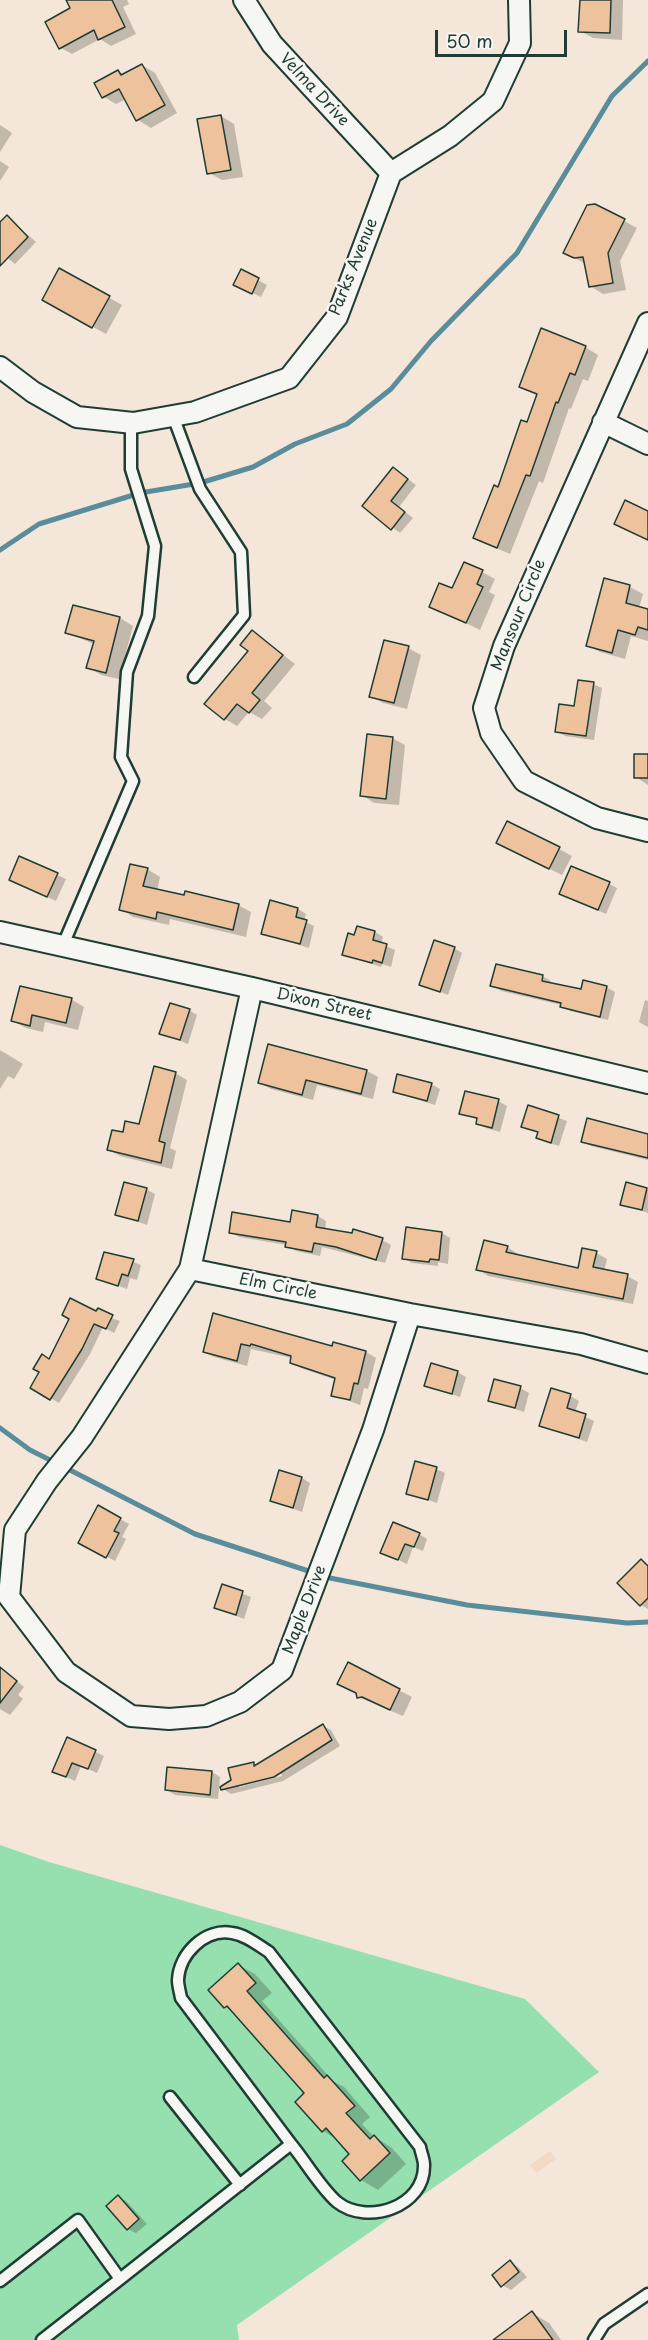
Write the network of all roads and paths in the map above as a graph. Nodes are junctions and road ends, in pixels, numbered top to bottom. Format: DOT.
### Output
graph roads {
  1 [pos="244,0"];
  2 [pos="519,0"];
  3 [pos="391,173"];
  4 [pos="648,323"];
  5 [pos="0,367"];
  6 [pos="173,416"];
  7 [pos="603,422"];
  8 [pos="130,423"];
  9 [pos="648,444"];
  10 [pos="194,677"];
  11 [pos="648,831"];
  12 [pos="0,932"];
  13 [pos="63,945"];
  14 [pos="252,988"];
  15 [pos="648,1083"];
  16 [pos="190,1269"];
  17 [pos="410,1314"];
  18 [pos="648,1364"];
  19 [pos="170,2097"];
  20 [pos="291,2144"];
  21 [pos="240,2185"];
  22 [pos="120,2279"];
  23 [pos="0,2281"];
  24 [pos="648,2294"];
  25 [pos="42,2340"];
  26 [pos="594,2340"];
  1 -- 3 [label="street, Velma Drive"];
  2 -- 3 [label="street"];
  3 -- 6 [label="street, Parks Avenue"];
  4 -- 7 [label="street, Mansour Circle"];
  5 -- 8 [label="street, Parks Avenue"];
  6 -- 8 [label="street, Parks Avenue"];
  6 -- 10 [label="lane"];
  7 -- 9 [label="street"];
  7 -- 11 [label="street, Mansour Circle"];
  8 -- 13 [label="lane"];
  12 -- 13 [label="street, Dixon Street"];
  13 -- 14 [label="street, Dixon Street"];
  14 -- 15 [label="street, Dixon Street"];
  14 -- 16 [label="street"];
  16 -- 17 [label="street, Elm Circle"];
  16 -- 17 [label="street, Maple Drive"];
  17 -- 18 [label="street, Elm Circle"];
  19 -- 21 [label="lane"];
  20 -- 20 [label="lane"];
  20 -- 21 [label="lane"];
  21 -- 22 [label="lane"];
  22 -- 23 [label="lane"];
  22 -- 25 [label="lane"];
  24 -- 26 [label="lane"];
}
